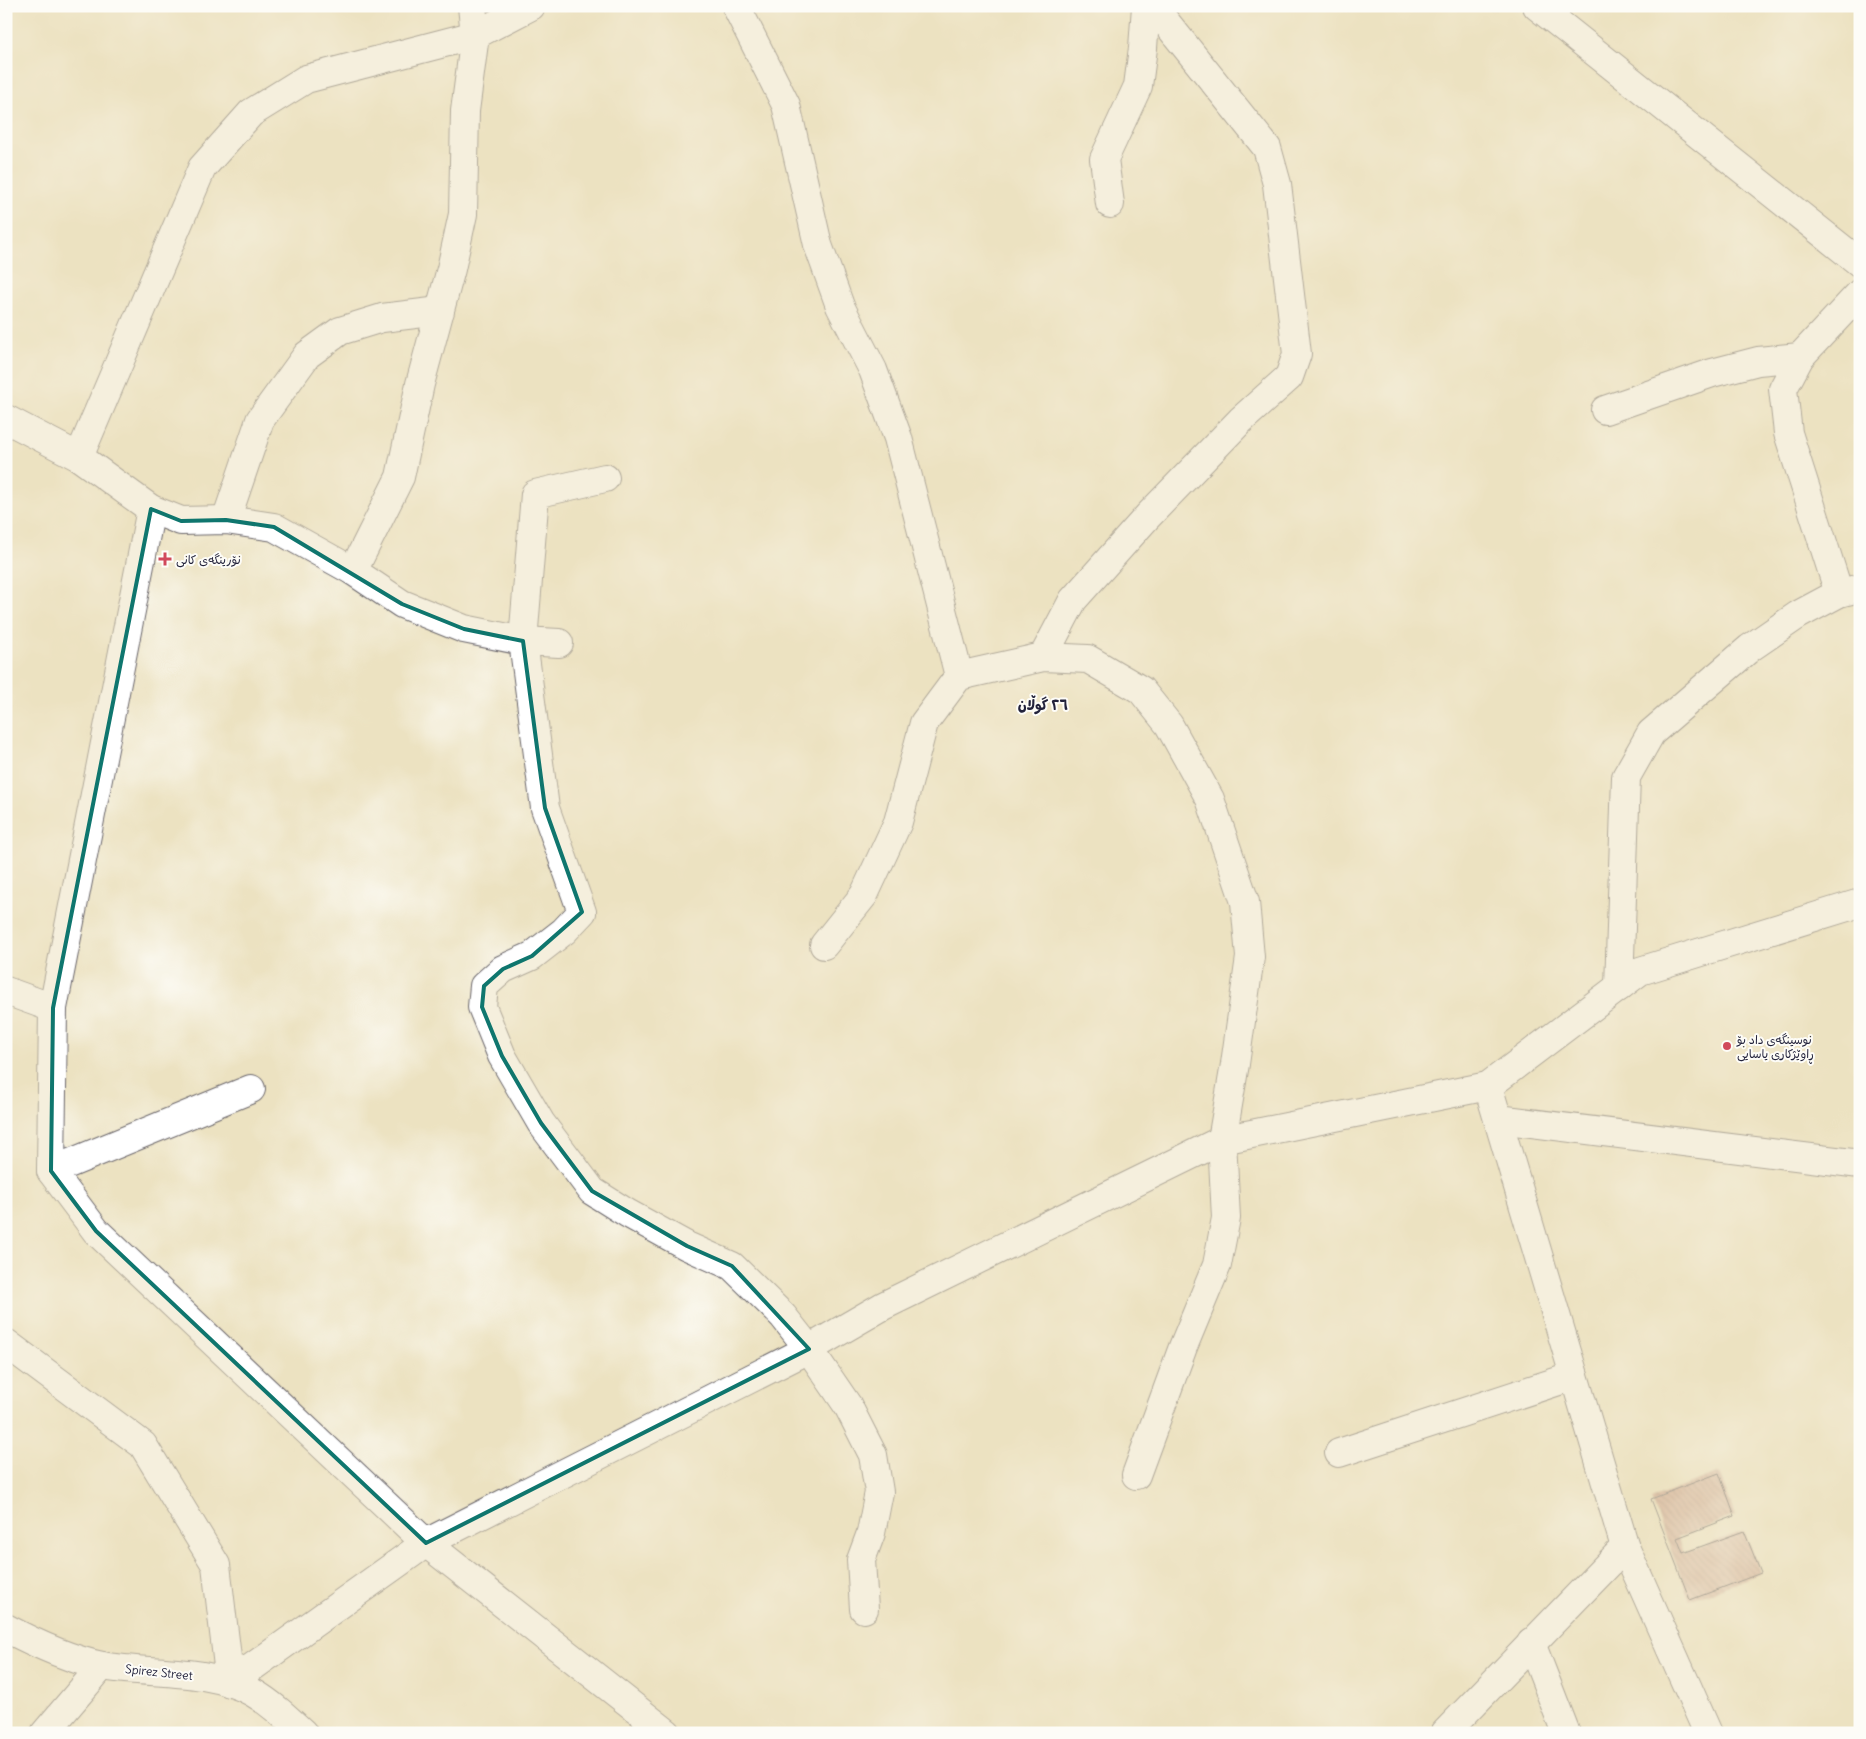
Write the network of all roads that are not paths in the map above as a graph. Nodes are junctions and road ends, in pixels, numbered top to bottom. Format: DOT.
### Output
graph roads {
  1 [pos="472,6"];
  2 [pos="531,6"];
  3 [pos="736,6"];
  4 [pos="1146,6"];
  5 [pos="1153,6"];
  6 [pos="1538,6"];
  7 [pos="475,35"];
  8 [pos="1110,204"];
  9 [pos="1860,264"];
  10 [pos="1860,293"];
  11 [pos="440,311"];
  12 [pos="1800,357"];
  13 [pos="1605,410"];
  14 [pos="6,420"];
  15 [pos="79,457"];
  16 [pos="605,478"];
  17 [pos="151,509"];
  18 [pos="226,520"];
  19 [pos="353,571"];
  20 [pos="1850,591"];
  21 [pos="523,641"];
  22 [pos="559,643"];
  23 [pos="1043,657"];
  24 [pos="959,676"];
  25 [pos="1860,903"];
  26 [pos="824,945"];
  27 [pos="1619,987"];
  28 [pos="6,990"];
  29 [pos="53,1008"];
  30 [pos="1488,1086"];
  31 [pos="251,1089"];
  32 [pos="1498,1120"];
  33 [pos="1222,1140"];
  34 [pos="1860,1164"];
  35 [pos="51,1171"];
  36 [pos="6,1342"];
  37 [pos="809,1349"];
  38 [pos="1574,1376"];
  39 [pos="1339,1454"];
  40 [pos="1136,1475"];
  41 [pos="426,1543"];
  42 [pos="1625,1547"];
  43 [pos="864,1609"];
  44 [pos="6,1628"];
  45 [pos="1531,1643"];
  46 [pos="102,1666"];
  47 [pos="230,1683"];
  48 [pos="45,1733"];
  49 [pos="303,1733"];
  50 [pos="667,1733"];
  51 [pos="1445,1733"];
  52 [pos="1566,1733"];
  53 [pos="1708,1733"];
  1 -- 7 [label="street"];
  2 -- 7 [label="street"];
  3 -- 24 [label="street"];
  4 -- 8 [label="street"];
  5 -- 23 [label="street"];
  6 -- 9 [label="street"];
  7 -- 11 [label="street"];
  7 -- 15 [label="street"];
  10 -- 12 [label="street"];
  11 -- 18 [label="street"];
  11 -- 19 [label="street"];
  12 -- 13 [label="street"];
  12 -- 20 [label="street"];
  14 -- 15 [label="street"];
  15 -- 17 [label="street"];
  16 -- 21 [label="street"];
  17 -- 18 [label="street"];
  17 -- 29 [label="street"];
  18 -- 19 [label="street"];
  19 -- 21 [label="street"];
  20 -- 27 [label="street"];
  21 -- 22 [label="street"];
  21 -- 37 [label="street"];
  23 -- 24 [label="street"];
  23 -- 33 [label="street"];
  24 -- 26 [label="street"];
  25 -- 27 [label="street"];
  27 -- 30 [label="street"];
  28 -- 29 [label="street"];
  29 -- 35 [label="street"];
  30 -- 32 [label="street"];
  30 -- 33 [label="street"];
  31 -- 35 [label="street"];
  32 -- 34 [label="street"];
  32 -- 38 [label="street"];
  33 -- 37 [label="street"];
  33 -- 40 [label="street"];
  35 -- 41 [label="street"];
  36 -- 47 [label="street"];
  37 -- 41 [label="street"];
  37 -- 43 [label="street"];
  38 -- 39 [label="street"];
  38 -- 42 [label="street"];
  41 -- 47 [label="street"];
  41 -- 50 [label="street"];
  42 -- 45 [label="street"];
  42 -- 53 [label="street"];
  44 -- 46 [label="street, Spirez Street"];
  45 -- 51 [label="street"];
  45 -- 52 [label="street"];
  46 -- 47 [label="street, Spirez Street"];
  46 -- 48 [label="street"];
  47 -- 49 [label="street, Spirez Street"];
}
